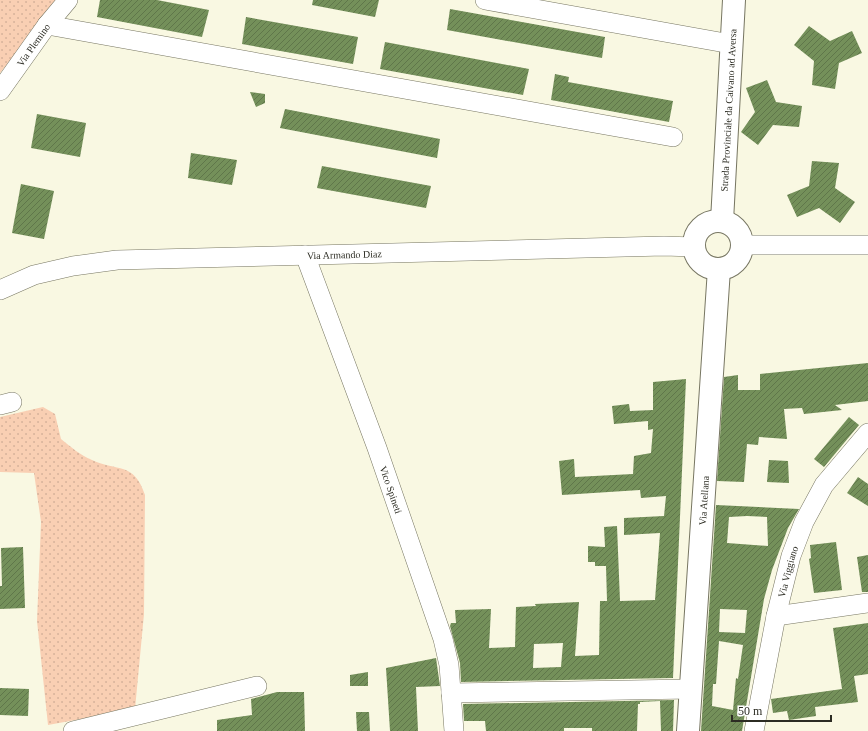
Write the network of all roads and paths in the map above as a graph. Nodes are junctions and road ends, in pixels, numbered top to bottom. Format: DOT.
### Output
graph roads {
  1 [pos="68,0"];
  2 [pos="485,0"];
  3 [pos="734,0"];
  4 [pos="47,24"];
  5 [pos="732,44"];
  6 [pos="0,91"];
  7 [pos="673,137"];
  8 [pos="722,221"];
  9 [pos="742,245"];
  10 [pos="868,245"];
  11 [pos="694,248"];
  12 [pos="305,255"];
  13 [pos="719,269"];
  14 [pos="0,290"];
  15 [pos="868,433"];
  16 [pos="868,603"];
  17 [pos="776,616"];
  18 [pos="257,686"];
  19 [pos="691,689"];
  20 [pos="451,693"];
  21 [pos="73,731"];
  22 [pos="454,731"];
  23 [pos="688,731"];
  24 [pos="754,731"];
  1 -- 4 [label="street, Via Plemino"];
  2 -- 5 [label="street"];
  3 -- 5 [label="main road, Strada Provinciale da Caivano ad Aversa"];
  4 -- 6 [label="street, Via Plemino"];
  4 -- 7 [label="street"];
  5 -- 8 [label="main road, Strada Provinciale da Caivano ad Aversa"];
  8 -- 9 [label="main road"];
  8 -- 11 [label="main road"];
  9 -- 10 [label="street"];
  9 -- 13 [label="main road"];
  11 -- 12 [label="street, Via Armando Diaz"];
  11 -- 13 [label="main road"];
  12 -- 14 [label="street, Via Armando Diaz"];
  12 -- 20 [label="street, Vico Spineti"];
  13 -- 19 [label="main road, Via Atellana"];
  15 -- 17 [label="street, Via Viggiano"];
  16 -- 17 [label="street"];
  17 -- 24 [label="street, Via Viggiano"];
  18 -- 21 [label="street"];
  19 -- 20 [label="street"];
  19 -- 23 [label="main road, Via Atellana"];
  20 -- 22 [label="street, Vico Spineti"];
}
